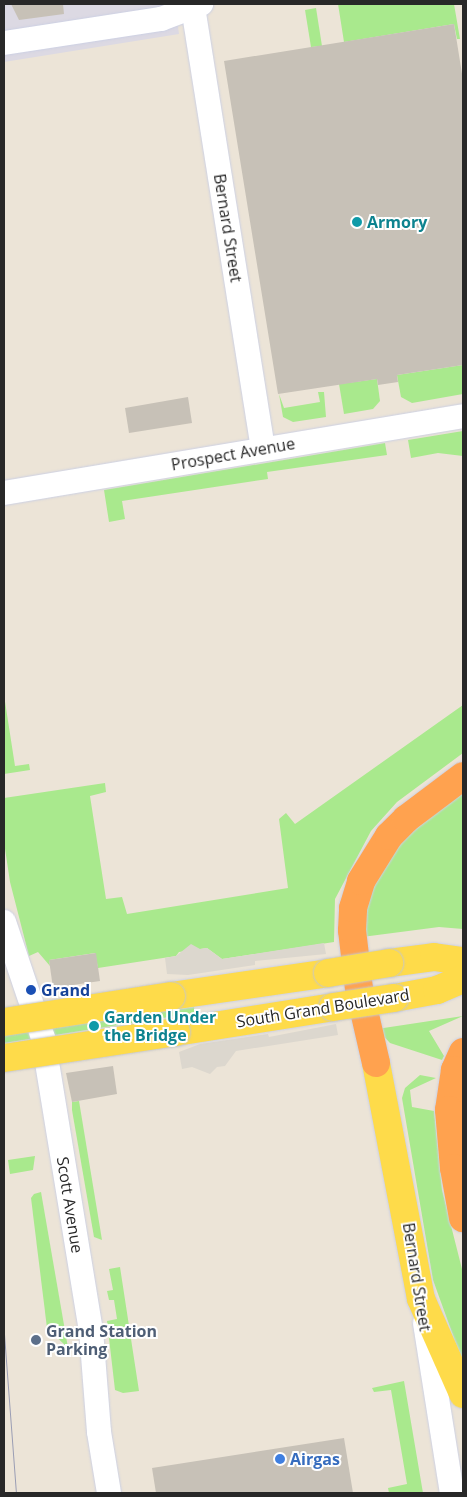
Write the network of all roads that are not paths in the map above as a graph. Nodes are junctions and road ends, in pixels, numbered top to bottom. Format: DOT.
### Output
graph roads {
  1 [pos="197,6"];
  2 [pos="4,43"];
  3 [pos="463,416"];
  4 [pos="263,448"];
  5 [pos="4,493"];
  6 [pos="463,776"];
  7 [pos="4,922"];
  8 [pos="463,961"];
  9 [pos="463,979"];
  10 [pos="4,1022"];
  11 [pos="463,1052"];
  12 [pos="4,1058"];
  13 [pos="376,1063"];
  14 [pos="463,1218"];
  15 [pos="421,1299"];
  16 [pos="463,1394"];
  17 [pos="109,1493"];
  18 [pos="452,1493"];
  1 -- 2 [label="street"];
  1 -- 4 [label="street, Bernard Street"];
  3 -- 4 [label="street, Prospect Avenue"];
  4 -- 5 [label="street, Prospect Avenue"];
  6 -- 13 [label="highway"];
  7 -- 17 [label="street, Scott Avenue"];
  8 -- 10 [label="main road, South Grand Boulevard, bridge"];
  9 -- 12 [label="main road, South Grand Boulevard, bridge"];
  11 -- 14 [label="highway"];
  13 -- 15 [label="main road, Bernard Street"];
  15 -- 16 [label="main road"];
  15 -- 18 [label="street, Bernard Street"];
}
